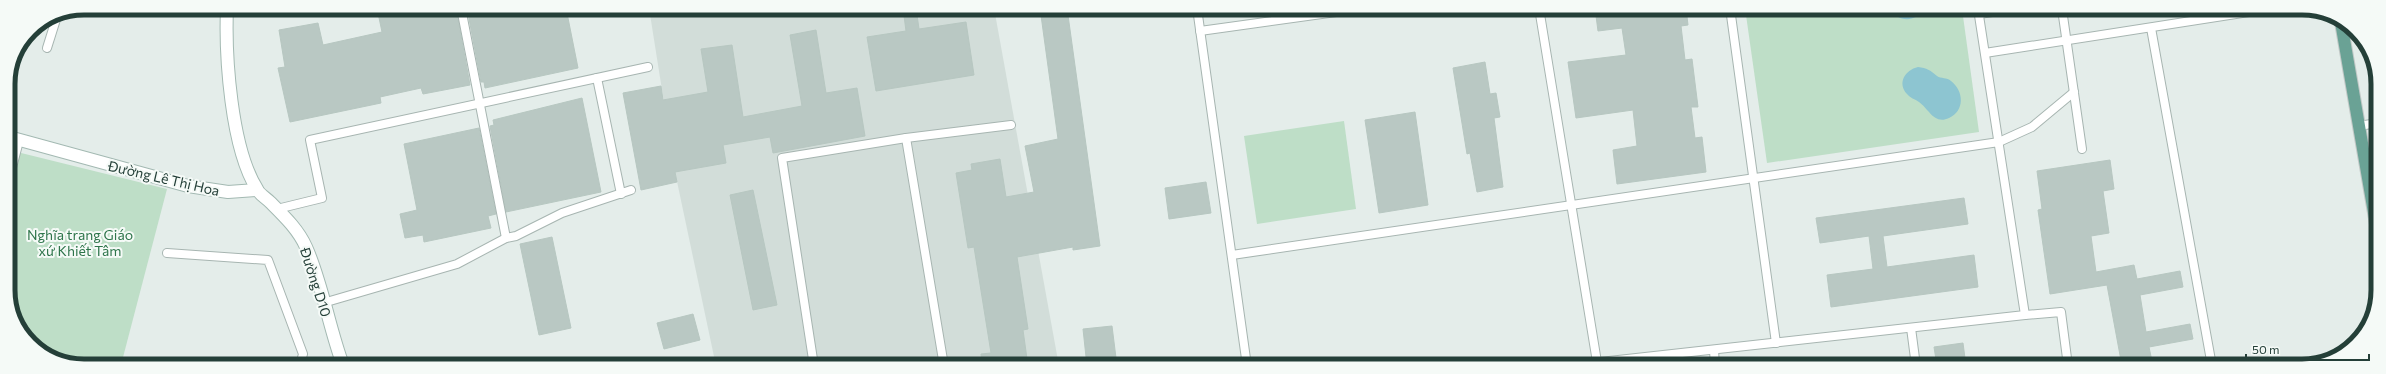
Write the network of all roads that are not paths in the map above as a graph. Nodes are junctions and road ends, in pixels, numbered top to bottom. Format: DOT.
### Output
graph roads {
  1 [pos="227,15"];
  2 [pos="462,15"];
  3 [pos="1198,15"];
  4 [pos="1315,15"];
  5 [pos="1540,15"];
  6 [pos="1731,15"];
  7 [pos="1980,15"];
  8 [pos="2063,15"];
  9 [pos="2231,15"];
  10 [pos="56,21"];
  11 [pos="2151,28"];
  12 [pos="2342,28"];
  13 [pos="1200,31"];
  14 [pos="2066,40"];
  15 [pos="47,48"];
  16 [pos="1985,53"];
  17 [pos="648,67"];
  18 [pos="597,78"];
  19 [pos="2074,92"];
  20 [pos="480,104"];
  21 [pos="2371,124"];
  22 [pos="1011,125"];
  23 [pos="2359,126"];
  24 [pos="906,138"];
  25 [pos="15,139"];
  26 [pos="1998,142"];
  27 [pos="2082,149"];
  28 [pos="1754,178"];
  29 [pos="257,190"];
  30 [pos="631,190"];
  31 [pos="621,194"];
  32 [pos="2371,195"];
  33 [pos="1571,205"];
  34 [pos="277,209"];
  35 [pos="506,238"];
  36 [pos="167,253"];
  37 [pos="1232,255"];
  38 [pos="323,303"];
  39 [pos="2025,315"];
  40 [pos="1911,328"];
  41 [pos="1776,343"];
  42 [pos="1714,350"];
  43 [pos="302,359"];
  44 [pos="341,359"];
  45 [pos="813,359"];
  46 [pos="943,359"];
  47 [pos="1246,359"];
  48 [pos="1597,359"];
  49 [pos="1626,359"];
  50 [pos="1715,359"];
  51 [pos="1915,359"];
  52 [pos="2067,359"];
  53 [pos="2211,359"];
  1 -- 29 [label="street"];
  2 -- 20 [label="lane"];
  3 -- 13 [label="lane"];
  4 -- 13 [label="lane"];
  5 -- 33 [label="lane"];
  6 -- 28 [label="lane"];
  7 -- 16 [label="lane"];
  8 -- 14 [label="lane"];
  9 -- 11 [label="lane"];
  10 -- 15 [label="lane"];
  11 -- 14 [label="lane"];
  11 -- 53 [label="lane"];
  12 -- 23 [label="main road"];
  13 -- 37 [label="lane"];
  14 -- 16 [label="lane"];
  14 -- 19 [label="lane"];
  16 -- 26 [label="lane"];
  17 -- 18 [label="lane"];
  18 -- 20 [label="lane"];
  18 -- 31 [label="lane"];
  19 -- 26 [label="lane"];
  19 -- 27 [label="lane"];
  20 -- 34 [label="lane"];
  20 -- 35 [label="lane"];
  21 -- 23 [label="lane"];
  22 -- 24 [label="lane"];
  23 -- 32 [label="main road"];
  24 -- 45 [label="lane"];
  24 -- 46 [label="lane"];
  25 -- 29 [label="street, Đường Lê Thị Hoa"];
  26 -- 28 [label="lane"];
  26 -- 39 [label="lane"];
  28 -- 33 [label="lane"];
  28 -- 41 [label="lane"];
  29 -- 34 [label="street, Đường D10"];
  30 -- 31 [label="lane"];
  31 -- 35 [label="lane"];
  33 -- 37 [label="lane"];
  33 -- 48 [label="lane"];
  34 -- 38 [label="street, Đường D10"];
  35 -- 38 [label="lane"];
  36 -- 43 [label="lane"];
  37 -- 47 [label="lane"];
  38 -- 44 [label="street, Đường D10"];
  39 -- 40 [label="lane"];
  39 -- 52 [label="lane"];
  40 -- 41 [label="lane"];
  40 -- 51 [label="lane"];
  41 -- 42 [label="lane"];
  42 -- 49 [label="lane"];
  42 -- 50 [label="lane"];
}
